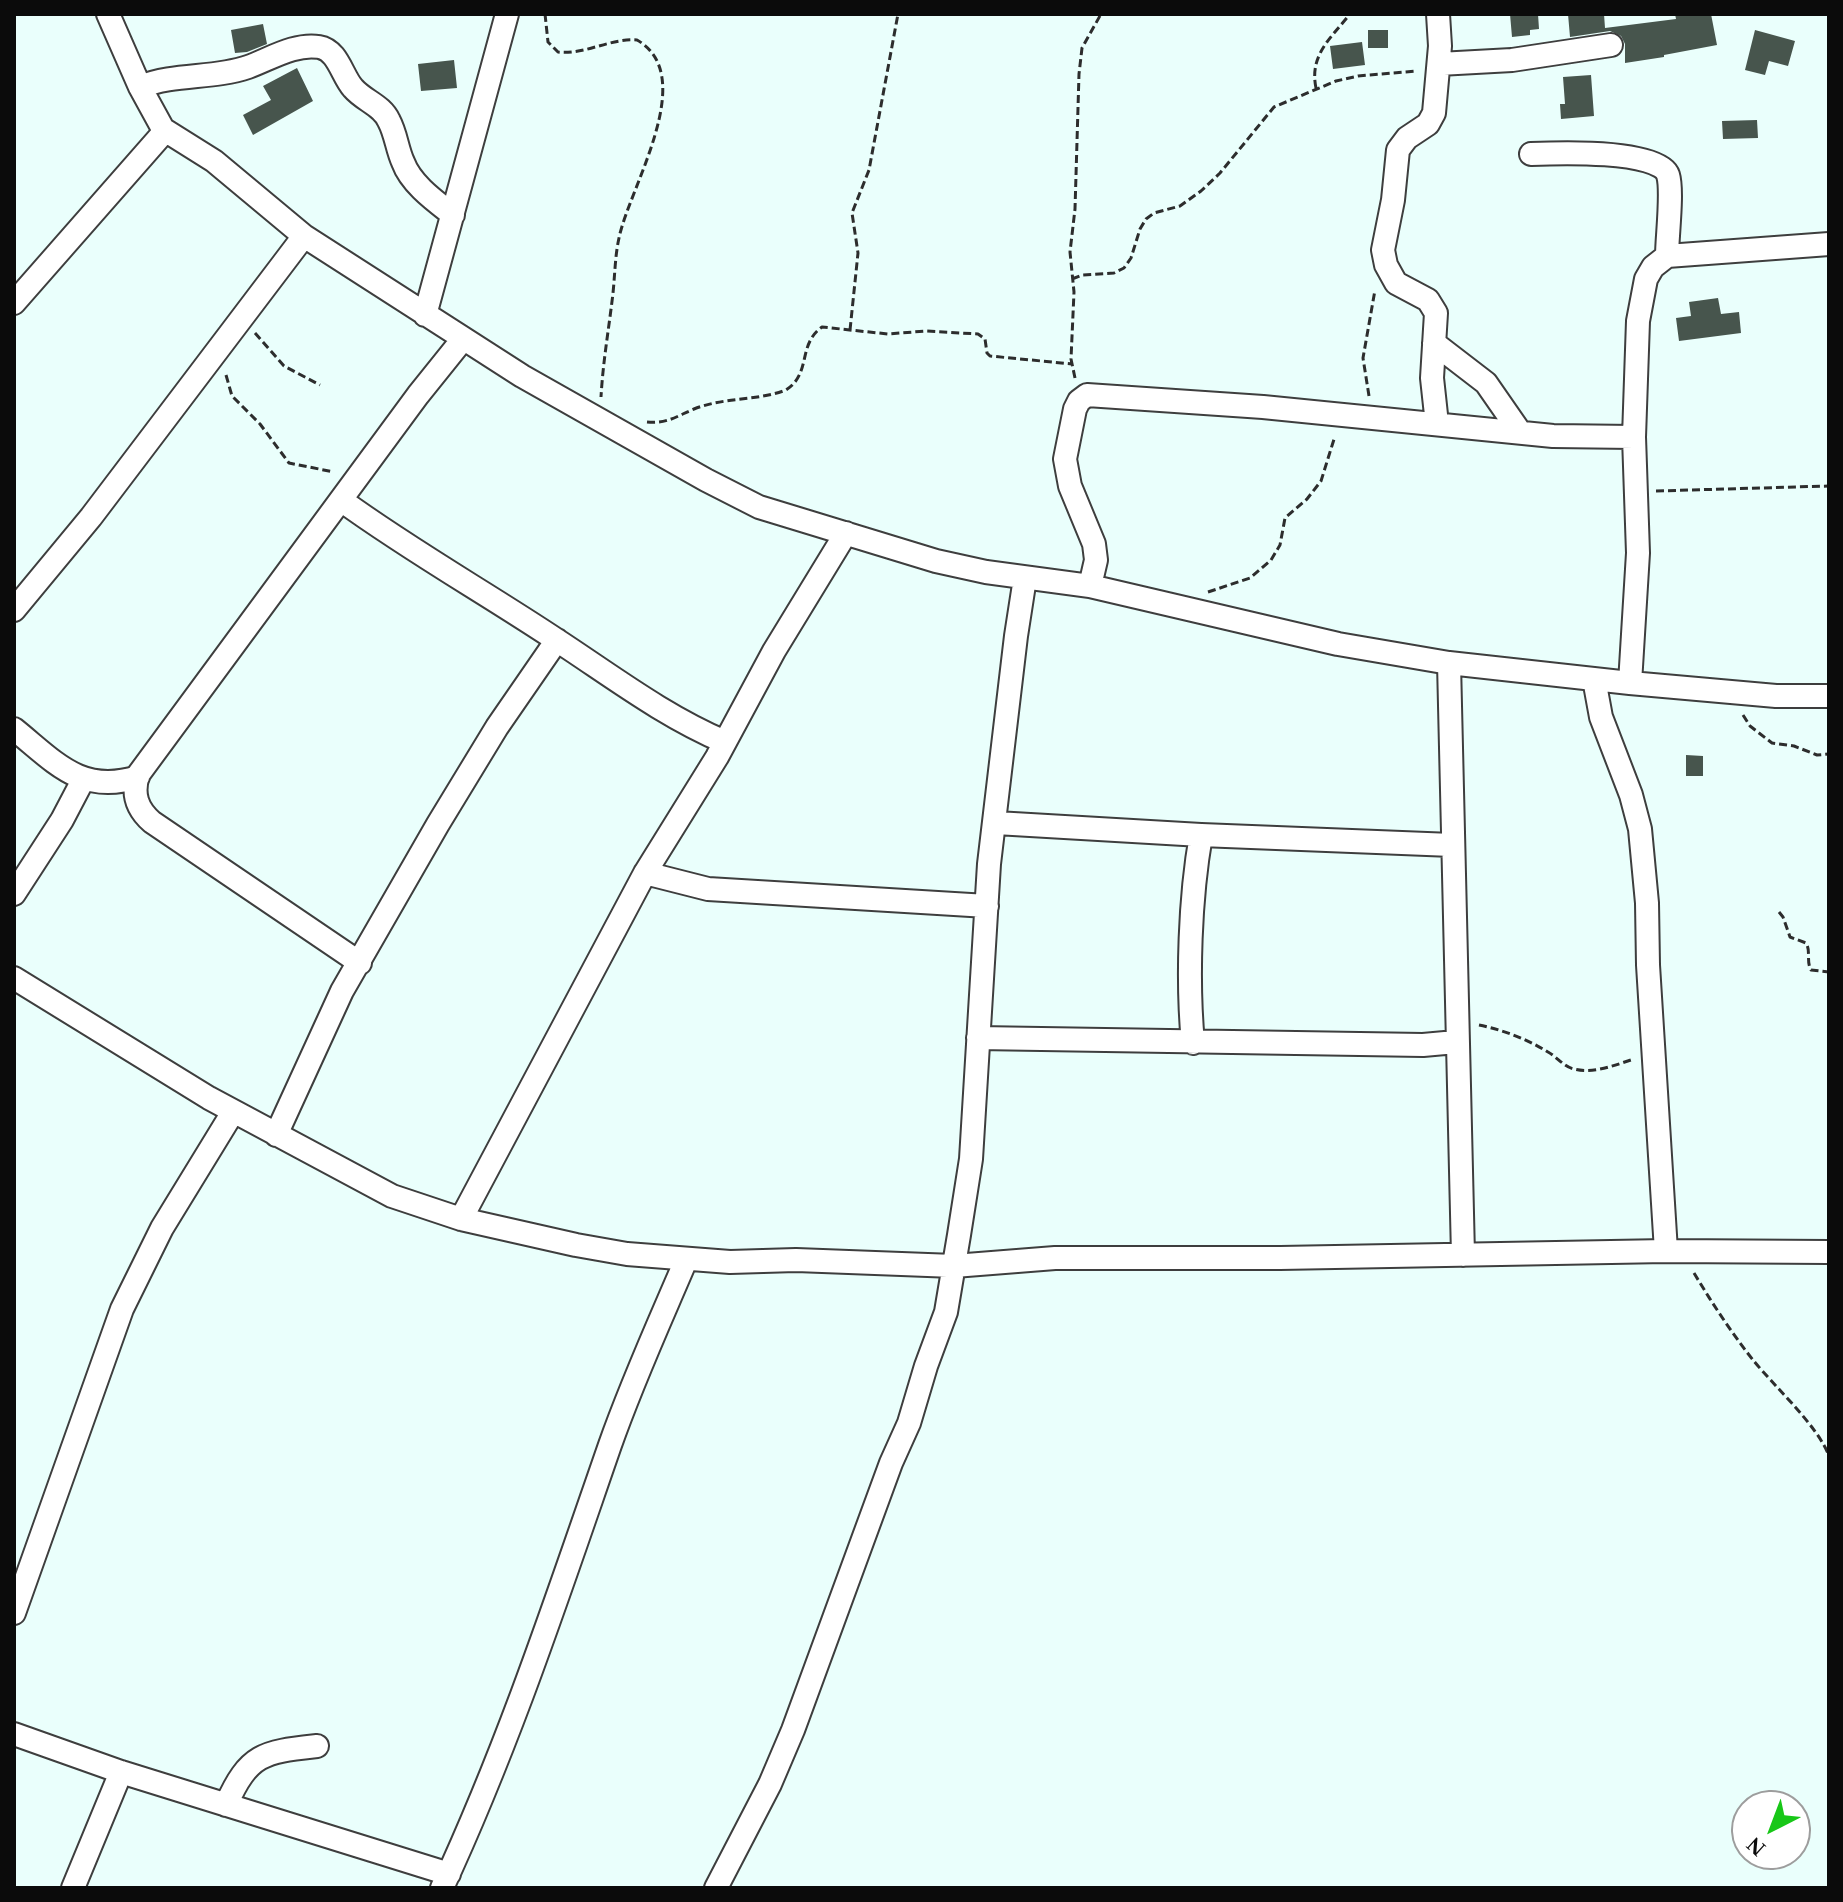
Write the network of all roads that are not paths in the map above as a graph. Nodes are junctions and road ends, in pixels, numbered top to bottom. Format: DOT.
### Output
graph roads {
  1 [pos="108,14"];
  2 [pos="507,14"];
  3 [pos="1438,14"];
  4 [pos="1611,45"];
  5 [pos="1439,67"];
  6 [pos="140,87"];
  7 [pos="165,131"];
  8 [pos="1531,154"];
  9 [pos="453,215"];
  10 [pos="304,236"];
  11 [pos="1829,244"];
  12 [pos="1667,256"];
  13 [pos="14,303"];
  14 [pos="425,315"];
  15 [pos="463,339"];
  16 [pos="1434,343"];
  17 [pos="1437,424"];
  18 [pos="1520,432"];
  19 [pos="1634,437"];
  20 [pos="347,492"];
  21 [pos="846,533"];
  22 [pos="1025,578"];
  23 [pos="1090,586"];
  24 [pos="14,610"];
  25 [pos="557,640"];
  26 [pos="1449,663"];
  27 [pos="1594,679"];
  28 [pos="1630,683"];
  29 [pos="1829,696"];
  30 [pos="14,729"];
  31 [pos="725,742"];
  32 [pos="138,777"];
  33 [pos="83,780"];
  34 [pos="996,823"];
  35 [pos="1201,835"];
  36 [pos="1452,845"];
  37 [pos="645,873"];
  38 [pos="14,894"];
  39 [pos="987,906"];
  40 [pos="360,963"];
  41 [pos="14,978"];
  42 [pos="1456,1031"];
  43 [pos="978,1038"];
  44 [pos="1193,1043"];
  45 [pos="233,1112"];
  46 [pos="276,1135"];
  47 [pos="461,1219"];
  48 [pos="1669,1251"];
  49 [pos="1829,1252"];
  50 [pos="1463,1255"];
  51 [pos="686,1260"];
  52 [pos="954,1266"];
  53 [pos="14,1613"];
  54 [pos="14,1734"];
  55 [pos="317,1746"];
  56 [pos="121,1772"];
  57 [pos="226,1805"];
  58 [pos="445,1881"];
  59 [pos="73,1888"];
  60 [pos="716,1888"];
  1 -- 6 [label="street"];
  2 -- 9 [label="street"];
  3 -- 5 [label="street"];
  4 -- 5 [label="street"];
  5 -- 16 [label="street"];
  6 -- 7 [label="street"];
  6 -- 9 [label="street"];
  7 -- 10 [label="street"];
  7 -- 13 [label="street"];
  8 -- 12 [label="street"];
  9 -- 14 [label="street"];
  10 -- 14 [label="street"];
  10 -- 24 [label="street"];
  11 -- 12 [label="street"];
  12 -- 19 [label="street"];
  14 -- 15 [label="street"];
  15 -- 20 [label="street"];
  15 -- 21 [label="street"];
  16 -- 17 [label="street"];
  16 -- 18 [label="street"];
  17 -- 18 [label="street"];
  17 -- 23 [label="street"];
  18 -- 19 [label="street"];
  19 -- 28 [label="street"];
  20 -- 25 [label="street"];
  20 -- 32 [label="street"];
  21 -- 22 [label="street"];
  21 -- 31 [label="street"];
  22 -- 23 [label="street"];
  22 -- 34 [label="street"];
  23 -- 26 [label="street"];
  25 -- 31 [label="street"];
  25 -- 40 [label="street"];
  26 -- 27 [label="street"];
  26 -- 36 [label="street"];
  27 -- 28 [label="street"];
  27 -- 48 [label="street"];
  28 -- 29 [label="street"];
  30 -- 33 [label="street"];
  31 -- 37 [label="street"];
  32 -- 33 [label="street"];
  32 -- 40 [label="street"];
  33 -- 38 [label="street"];
  34 -- 35 [label="street"];
  34 -- 39 [label="street"];
  35 -- 36 [label="street"];
  35 -- 44 [label="street"];
  36 -- 42 [label="street"];
  37 -- 39 [label="street"];
  37 -- 47 [label="street"];
  39 -- 43 [label="street"];
  40 -- 46 [label="street"];
  41 -- 45 [label="street"];
  42 -- 44 [label="street"];
  42 -- 50 [label="street"];
  43 -- 44 [label="street"];
  43 -- 52 [label="street"];
  45 -- 46 [label="street"];
  45 -- 53 [label="street"];
  46 -- 47 [label="street"];
  47 -- 51 [label="street"];
  48 -- 49 [label="street"];
  48 -- 50 [label="street"];
  50 -- 52 [label="street"];
  51 -- 52 [label="street"];
  51 -- 58 [label="street"];
  52 -- 60 [label="street"];
  54 -- 56 [label="street"];
  55 -- 57 [label="street"];
  56 -- 57 [label="street"];
  56 -- 59 [label="street"];
  57 -- 58 [label="street"];
}
